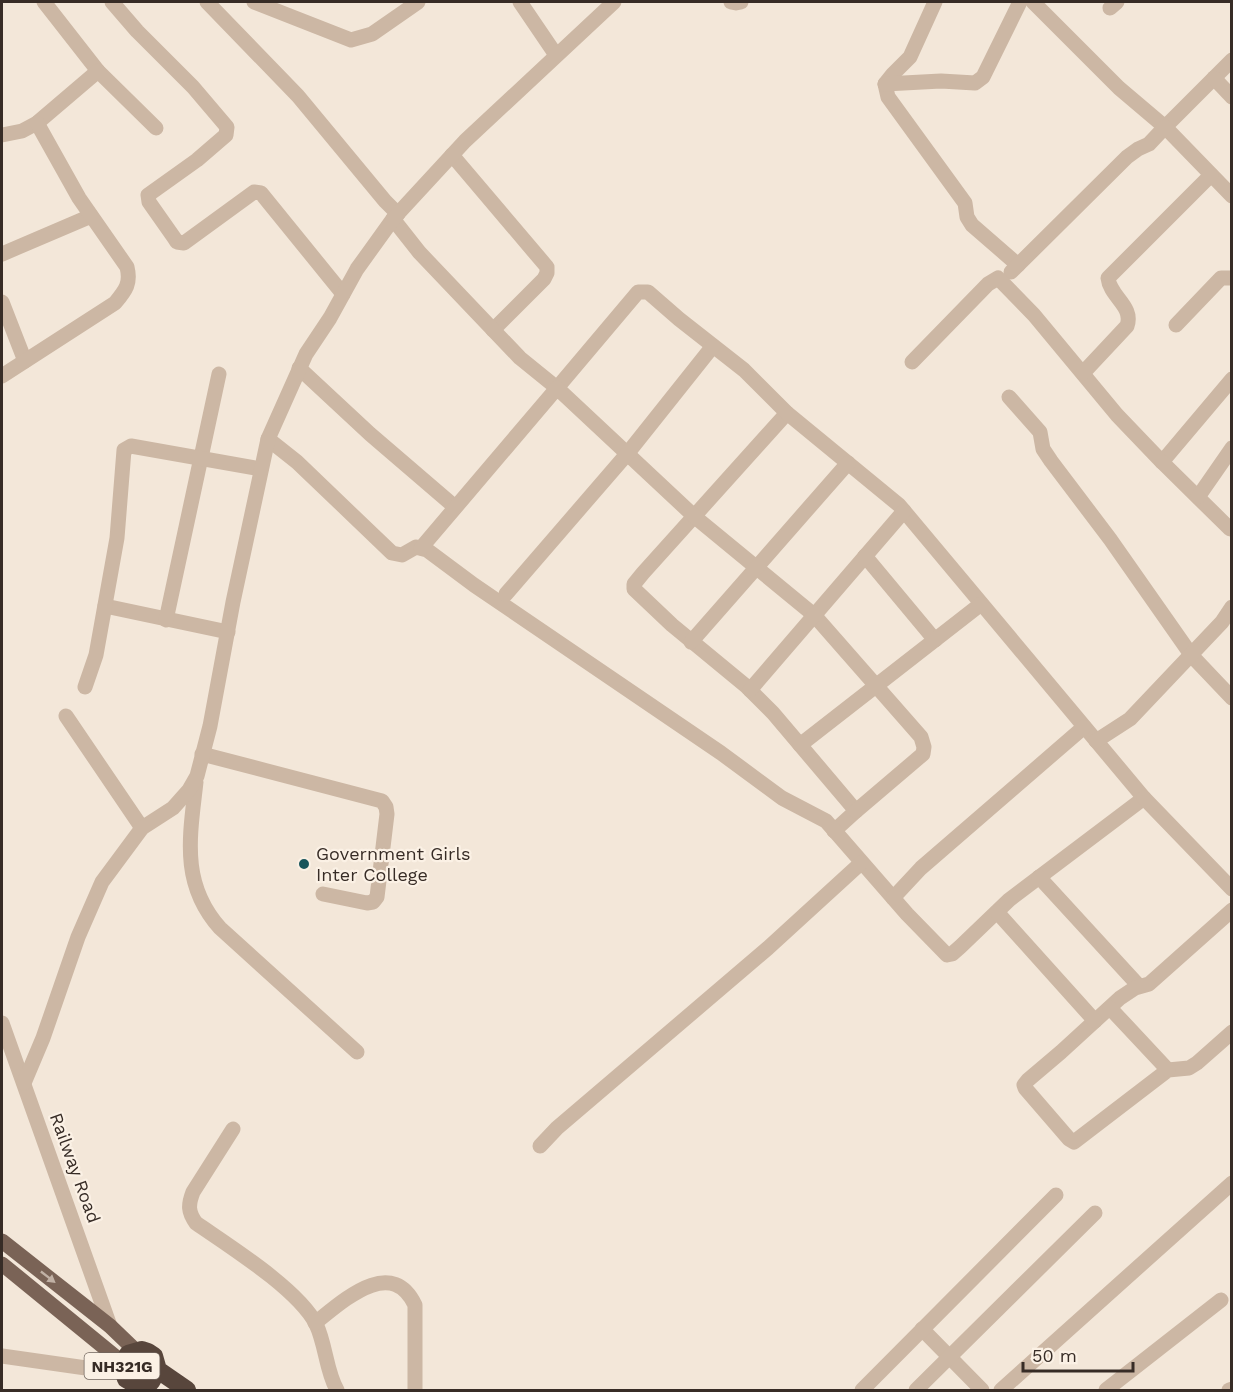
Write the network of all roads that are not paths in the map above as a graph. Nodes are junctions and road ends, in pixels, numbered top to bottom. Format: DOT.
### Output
graph roads {
  1 [pos="44,2"];
  2 [pos="112,2"];
  3 [pos="207,2"];
  4 [pos="254,2"];
  5 [pos="418,2"];
  6 [pos="520,2"];
  7 [pos="614,2"];
  8 [pos="730,2"];
  9 [pos="741,2"];
  10 [pos="935,2"];
  11 [pos="1022,2"];
  12 [pos="556,55"];
  13 [pos="1232,60"];
  14 [pos="98,71"];
  15 [pos="1214,78"];
  16 [pos="885,84"];
  17 [pos="1232,97"];
  18 [pos="37,123"];
  19 [pos="1165,127"];
  20 [pos="156,128"];
  21 [pos="2,135"];
  22 [pos="452,155"];
  23 [pos="1211,175"];
  24 [pos="1232,196"];
  25 [pos="91,216"];
  26 [pos="396,216"];
  27 [pos="2,254"];
  28 [pos="1018,265"];
  29 [pos="1232,278"];
  30 [pos="1002,280"];
  31 [pos="344,294"];
  32 [pos="2,302"];
  33 [pos="1176,325"];
  34 [pos="493,330"];
  35 [pos="713,346"];
  36 [pos="25,361"];
  37 [pos="912,362"];
  38 [pos="299,368"];
  39 [pos="1083,373"];
  40 [pos="219,374"];
  41 [pos="2,376"];
  42 [pos="1232,379"];
  43 [pos="557,388"];
  44 [pos="1009,397"];
  45 [pos="787,413"];
  46 [pos="268,439"];
  47 [pos="1232,448"];
  48 [pos="627,454"];
  49 [pos="202,459"];
  50 [pos="1162,462"];
  51 [pos="848,463"];
  52 [pos="261,469"];
  53 [pos="1198,497"];
  54 [pos="455,507"];
  55 [pos="904,511"];
  56 [pos="694,517"];
  57 [pos="1230,529"];
  58 [pos="421,548"];
  59 [pos="865,556"];
  60 [pos="757,568"];
  61 [pos="506,594"];
  62 [pos="981,604"];
  63 [pos="105,606"];
  64 [pos="1232,607"];
  65 [pos="814,615"];
  66 [pos="166,620"];
  67 [pos="228,632"];
  68 [pos="935,640"];
  69 [pos="692,642"];
  70 [pos="1192,656"];
  71 [pos="85,687"];
  72 [pos="877,687"];
  73 [pos="750,690"];
  74 [pos="1232,698"];
  75 [pos="66,716"];
  76 [pos="1084,727"];
  77 [pos="1096,741"];
  78 [pos="800,746"];
  79 [pos="202,754"];
  80 [pos="197,776"];
  81 [pos="1144,798"];
  82 [pos="856,811"];
  83 [pos="142,828"];
  84 [pos="834,831"];
  85 [pos="861,862"];
  86 [pos="1040,877"];
  87 [pos="1232,889"];
  88 [pos="323,894"];
  89 [pos="893,898"];
  90 [pos="1232,910"];
  91 [pos="996,912"];
  92 [pos="1139,986"];
  93 [pos="1110,1008"];
  94 [pos="1095,1021"];
  95 [pos="2,1023"];
  96 [pos="1232,1032"];
  97 [pos="357,1052"];
  98 [pos="1168,1070"];
  99 [pos="24,1083"];
  100 [pos="233,1129"];
  101 [pos="540,1146"];
  102 [pos="1232,1182"];
  103 [pos="1056,1195"];
  104 [pos="1095,1213"];
  105 [pos="2,1241"];
  106 [pos="2,1264"];
  107 [pos="1221,1300"];
  108 [pos="315,1323"];
  109 [pos="110,1326"];
  110 [pos="922,1329"];
  111 [pos="2,1356"];
  112 [pos="951,1358"];
  113 [pos="158,1370"];
  114 [pos="134,1376"];
  115 [pos="188,1390"];
  116 [pos="338,1390"];
  117 [pos="415,1390"];
  118 [pos="862,1390"];
  119 [pos="916,1390"];
  120 [pos="982,1390"];
  121 [pos="1001,1390"];
  122 [pos="1106,1390"];
  1 -- 14 [label="street"];
  2 -- 31 [label="street"];
  3 -- 26 [label="street"];
  4 -- 5 [label="street"];
  6 -- 12 [label="street"];
  7 -- 12 [label="street"];
  8 -- 9 [label="street"];
  10 -- 16 [label="street"];
  11 -- 16 [label="street"];
  11 -- 19 [label="street"];
  12 -- 22 [label="street"];
  13 -- 15 [label="street"];
  14 -- 18 [label="street"];
  14 -- 20 [label="street"];
  15 -- 17 [label="street"];
  15 -- 19 [label="street"];
  16 -- 28 [label="street"];
  18 -- 21 [label="street"];
  18 -- 25 [label="street"];
  19 -- 23 [label="street"];
  19 -- 28 [label="street"];
  22 -- 26 [label="street"];
  22 -- 34 [label="street"];
  23 -- 24 [label="street"];
  23 -- 39 [label="street"];
  25 -- 27 [label="street"];
  25 -- 36 [label="street"];
  26 -- 31 [label="street"];
  26 -- 34 [label="street"];
  28 -- 30 [label="street"];
  29 -- 33 [label="street"];
  30 -- 37 [label="street"];
  30 -- 39 [label="street"];
  31 -- 38 [label="street"];
  32 -- 36 [label="street"];
  34 -- 43 [label="street"];
  35 -- 43 [label="street"];
  35 -- 45 [label="street"];
  35 -- 48 [label="street"];
  36 -- 41 [label="street"];
  38 -- 46 [label="street"];
  38 -- 54 [label="street"];
  39 -- 50 [label="street"];
  40 -- 49 [label="street"];
  42 -- 50 [label="street"];
  43 -- 48 [label="street"];
  43 -- 54 [label="street"];
  44 -- 70 [label="street"];
  45 -- 51 [label="street"];
  45 -- 56 [label="street"];
  46 -- 52 [label="street"];
  46 -- 58 [label="street"];
  47 -- 53 [label="street"];
  48 -- 56 [label="street"];
  48 -- 61 [label="street"];
  49 -- 52 [label="street"];
  49 -- 63 [label="street"];
  49 -- 66 [label="street"];
  50 -- 53 [label="street"];
  51 -- 55 [label="street"];
  51 -- 60 [label="street"];
  52 -- 67 [label="street"];
  53 -- 57 [label="street"];
  54 -- 58 [label="street"];
  55 -- 59 [label="street"];
  55 -- 62 [label="street"];
  56 -- 60 [label="street"];
  56 -- 69 [label="street"];
  58 -- 84 [label="street"];
  59 -- 65 [label="street"];
  59 -- 68 [label="street"];
  60 -- 65 [label="street"];
  60 -- 69 [label="street"];
  62 -- 68 [label="street"];
  62 -- 76 [label="street"];
  63 -- 66 [label="street"];
  63 -- 71 [label="street"];
  64 -- 70 [label="street"];
  65 -- 72 [label="street"];
  65 -- 73 [label="street"];
  66 -- 67 [label="street"];
  67 -- 79 [label="street"];
  68 -- 72 [label="street"];
  69 -- 73 [label="street"];
  70 -- 74 [label="street"];
  70 -- 77 [label="street"];
  72 -- 78 [label="street"];
  72 -- 82 [label="street"];
  73 -- 78 [label="street"];
  75 -- 83 [label="street"];
  76 -- 77 [label="street"];
  76 -- 89 [label="street"];
  77 -- 81 [label="street"];
  78 -- 82 [label="street"];
  79 -- 80 [label="street"];
  79 -- 88 [label="street"];
  80 -- 83 [label="street"];
  80 -- 97 [label="street"];
  81 -- 86 [label="street"];
  81 -- 87 [label="street"];
  82 -- 84 [label="street"];
  83 -- 99 [label="street"];
  84 -- 85 [label="street"];
  85 -- 89 [label="street"];
  85 -- 101 [label="street"];
  86 -- 91 [label="street"];
  86 -- 92 [label="street"];
  89 -- 91 [label="street"];
  90 -- 92 [label="street"];
  91 -- 94 [label="street"];
  92 -- 93 [label="street"];
  93 -- 94 [label="street"];
  93 -- 98 [label="street"];
  94 -- 98 [label="street"];
  95 -- 99 [label="street, Railway Road"];
  96 -- 98 [label="street"];
  99 -- 109 [label="street, Railway Road"];
  100 -- 108 [label="street"];
  102 -- 121 [label="street"];
  103 -- 110 [label="street"];
  104 -- 112 [label="street"];
  105 -- 109 [label="main road, one-way"];
  106 -- 114 [label="main road"];
  107 -- 122 [label="street"];
  108 -- 116 [label="street"];
  108 -- 117 [label="street"];
  109 -- 114 [label="main road"];
  110 -- 112 [label="street"];
  110 -- 118 [label="street"];
  111 -- 114 [label="street"];
  112 -- 119 [label="street"];
  112 -- 120 [label="street"];
  113 -- 114 [label="highway, NH321G"];
  113 -- 114 [label="highway, NH321G"];
  113 -- 115 [label="highway, NH321G"];
}
